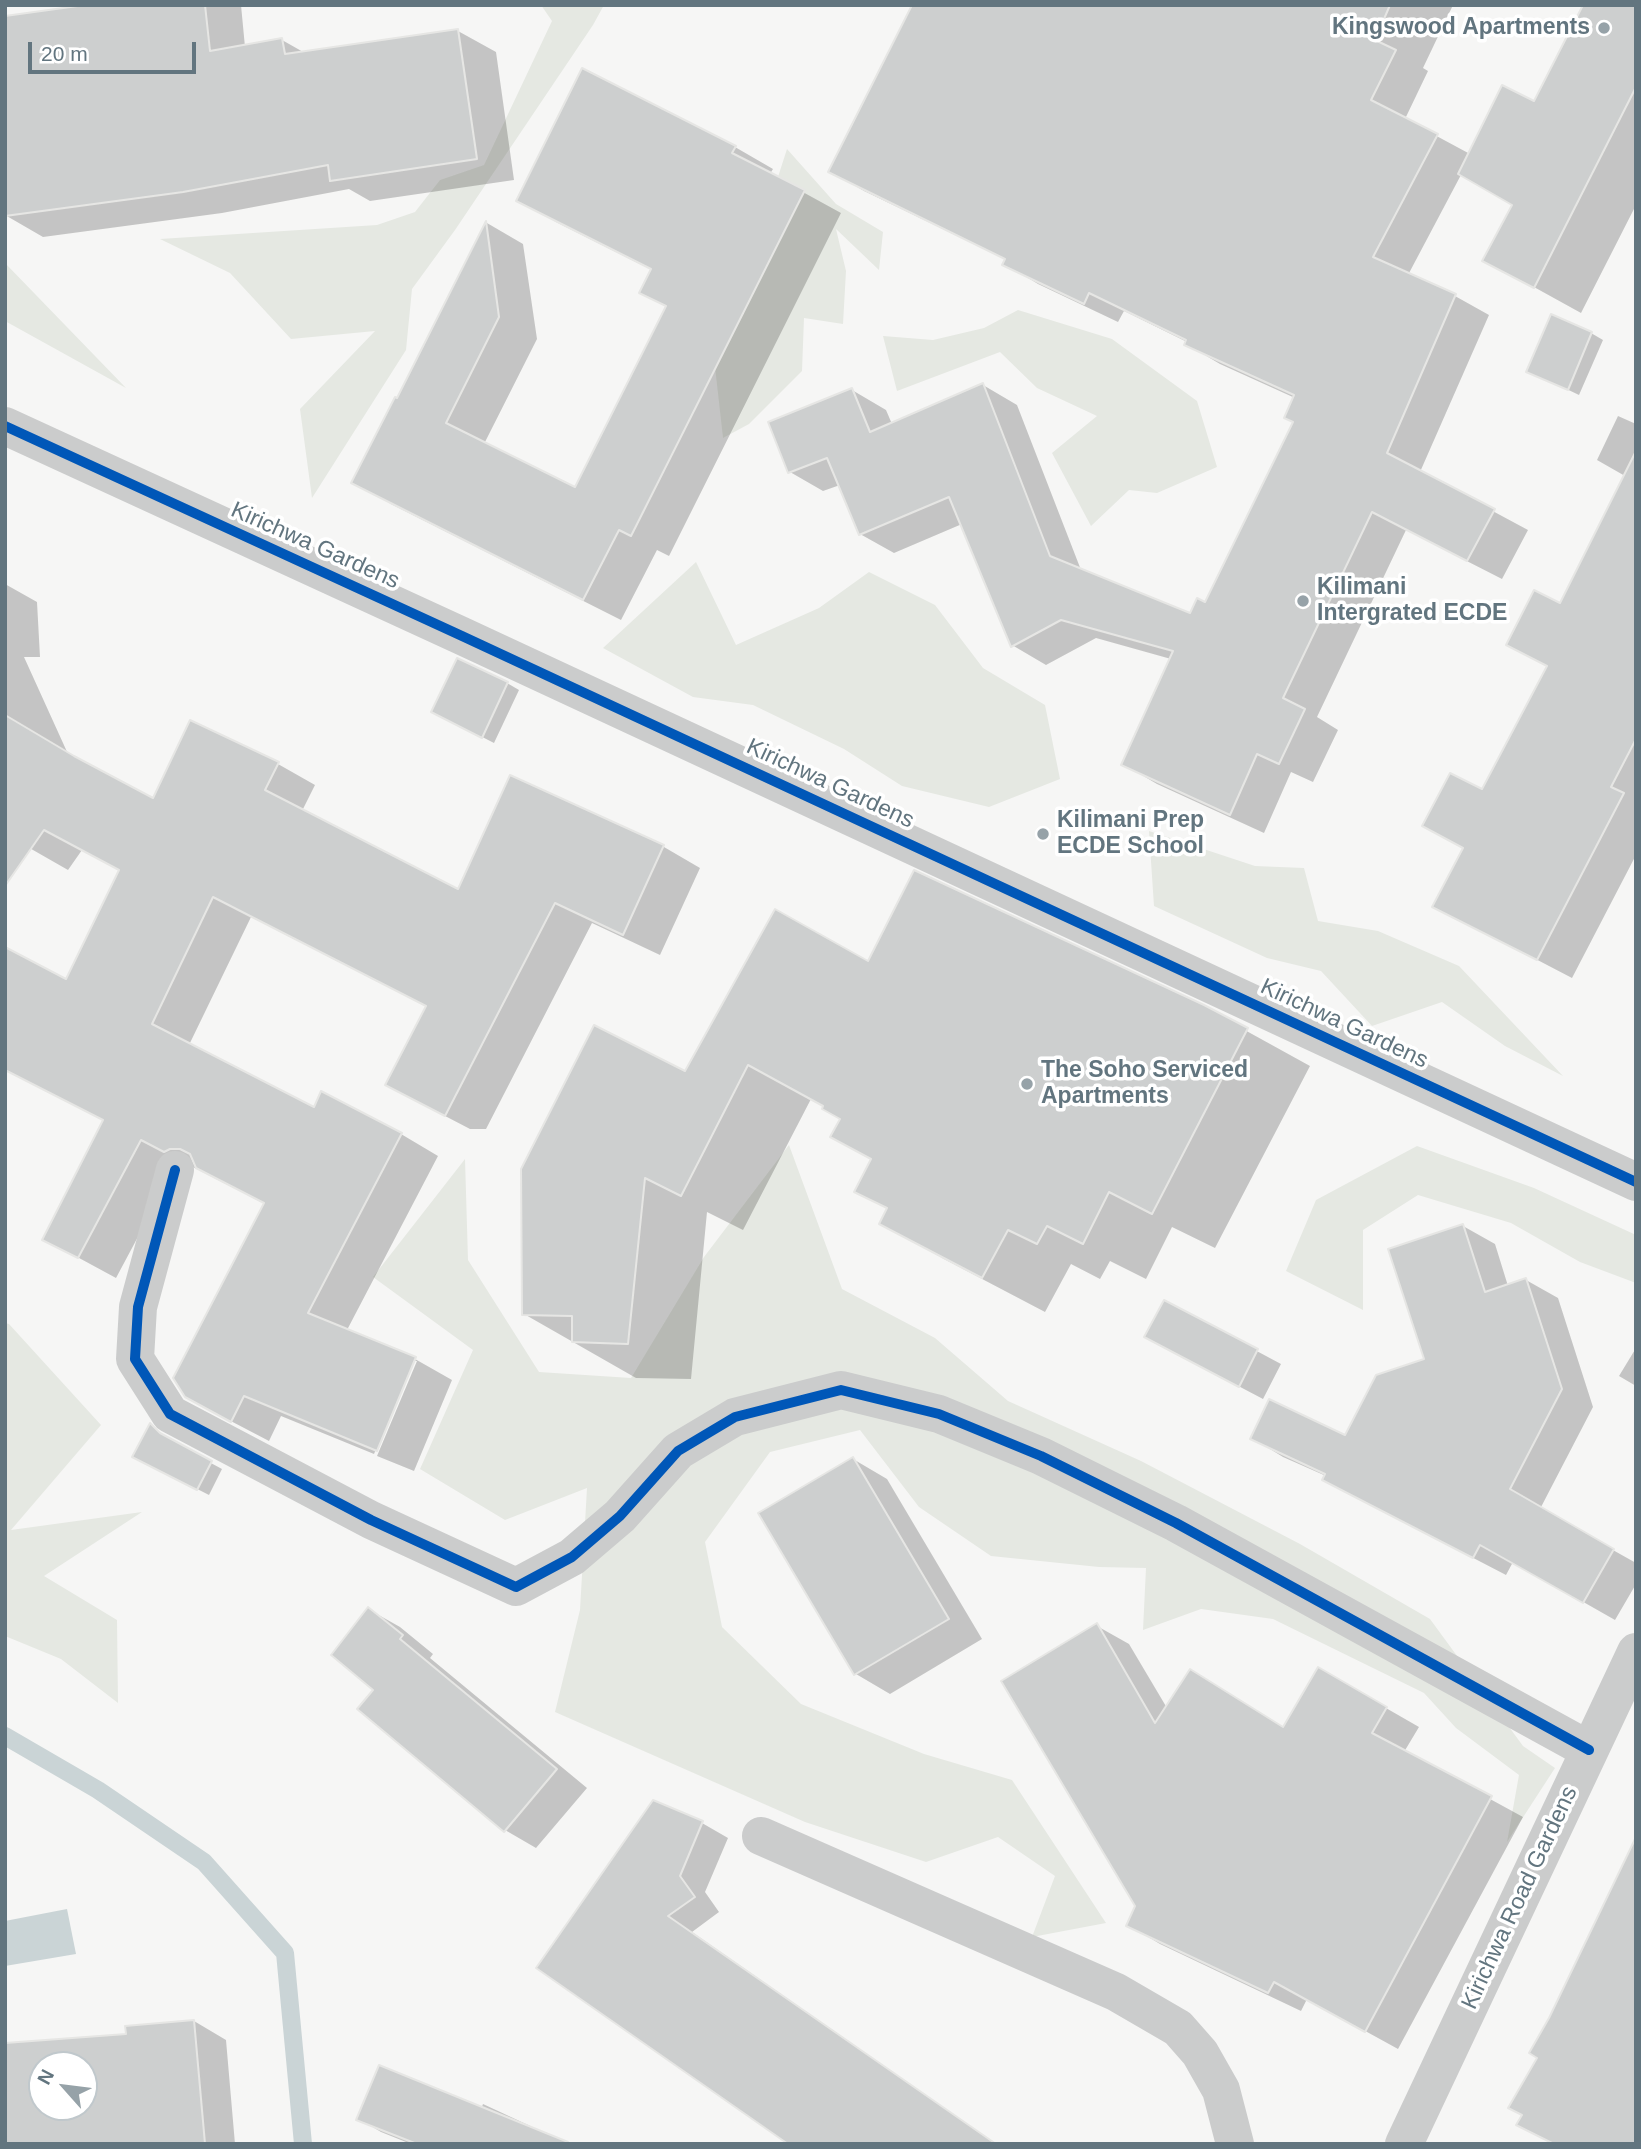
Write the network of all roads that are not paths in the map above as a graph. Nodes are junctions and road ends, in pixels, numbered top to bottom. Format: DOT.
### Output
graph roads {
  1 [pos="5,426"];
  2 [pos="174,1170"];
  3 [pos="1636,1182"];
  4 [pos="1636,1652"];
  5 [pos="1589,1750"];
  6 [pos="761,1836"];
  7 [pos="1235,2144"];
  8 [pos="1404,2144"];
  1 -- 3 [label="street, Kirichwa Gardens"];
  2 -- 5 [label="street"];
  4 -- 5 [label="street, Kirichwa Road Gardens"];
  5 -- 8 [label="street, Kirichwa Road Gardens"];
  6 -- 7 [label="street"];
}
